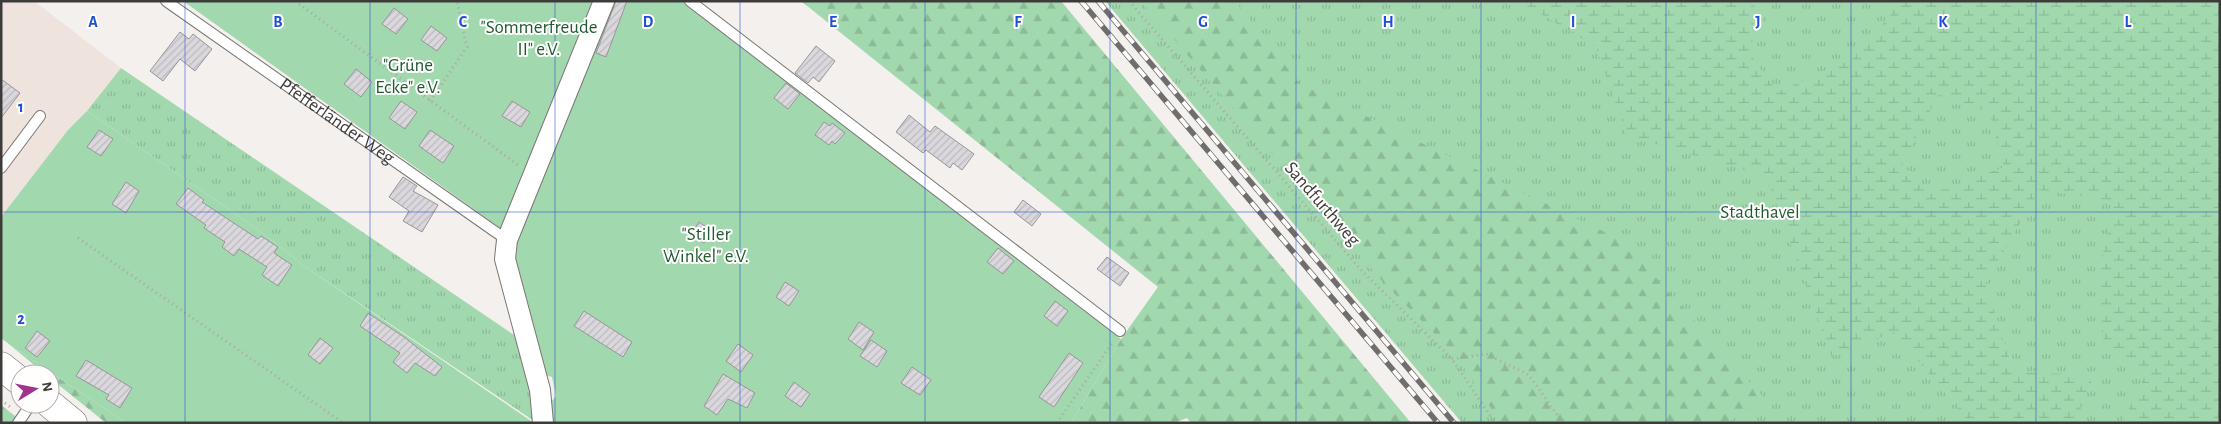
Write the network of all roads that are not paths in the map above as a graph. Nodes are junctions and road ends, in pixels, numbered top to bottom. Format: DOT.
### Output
graph roads {
  1 [pos="166,1"];
  2 [pos="604,1"];
  3 [pos="690,1"];
  4 [pos="40,116"];
  5 [pos="1,168"];
  6 [pos="507,240"];
  7 [pos="1120,331"];
  8 [pos="60,412"];
  9 [pos="73,423"];
  10 [pos="543,423"];
  1 -- 6 [label="lane, Pfefferländer Weg"];
  2 -- 6 [label="street"];
  3 -- 7 [label="lane"];
  4 -- 5 [label="lane"];
  6 -- 10 [label="street"];
  8 -- 9 [label="main road"];
}
